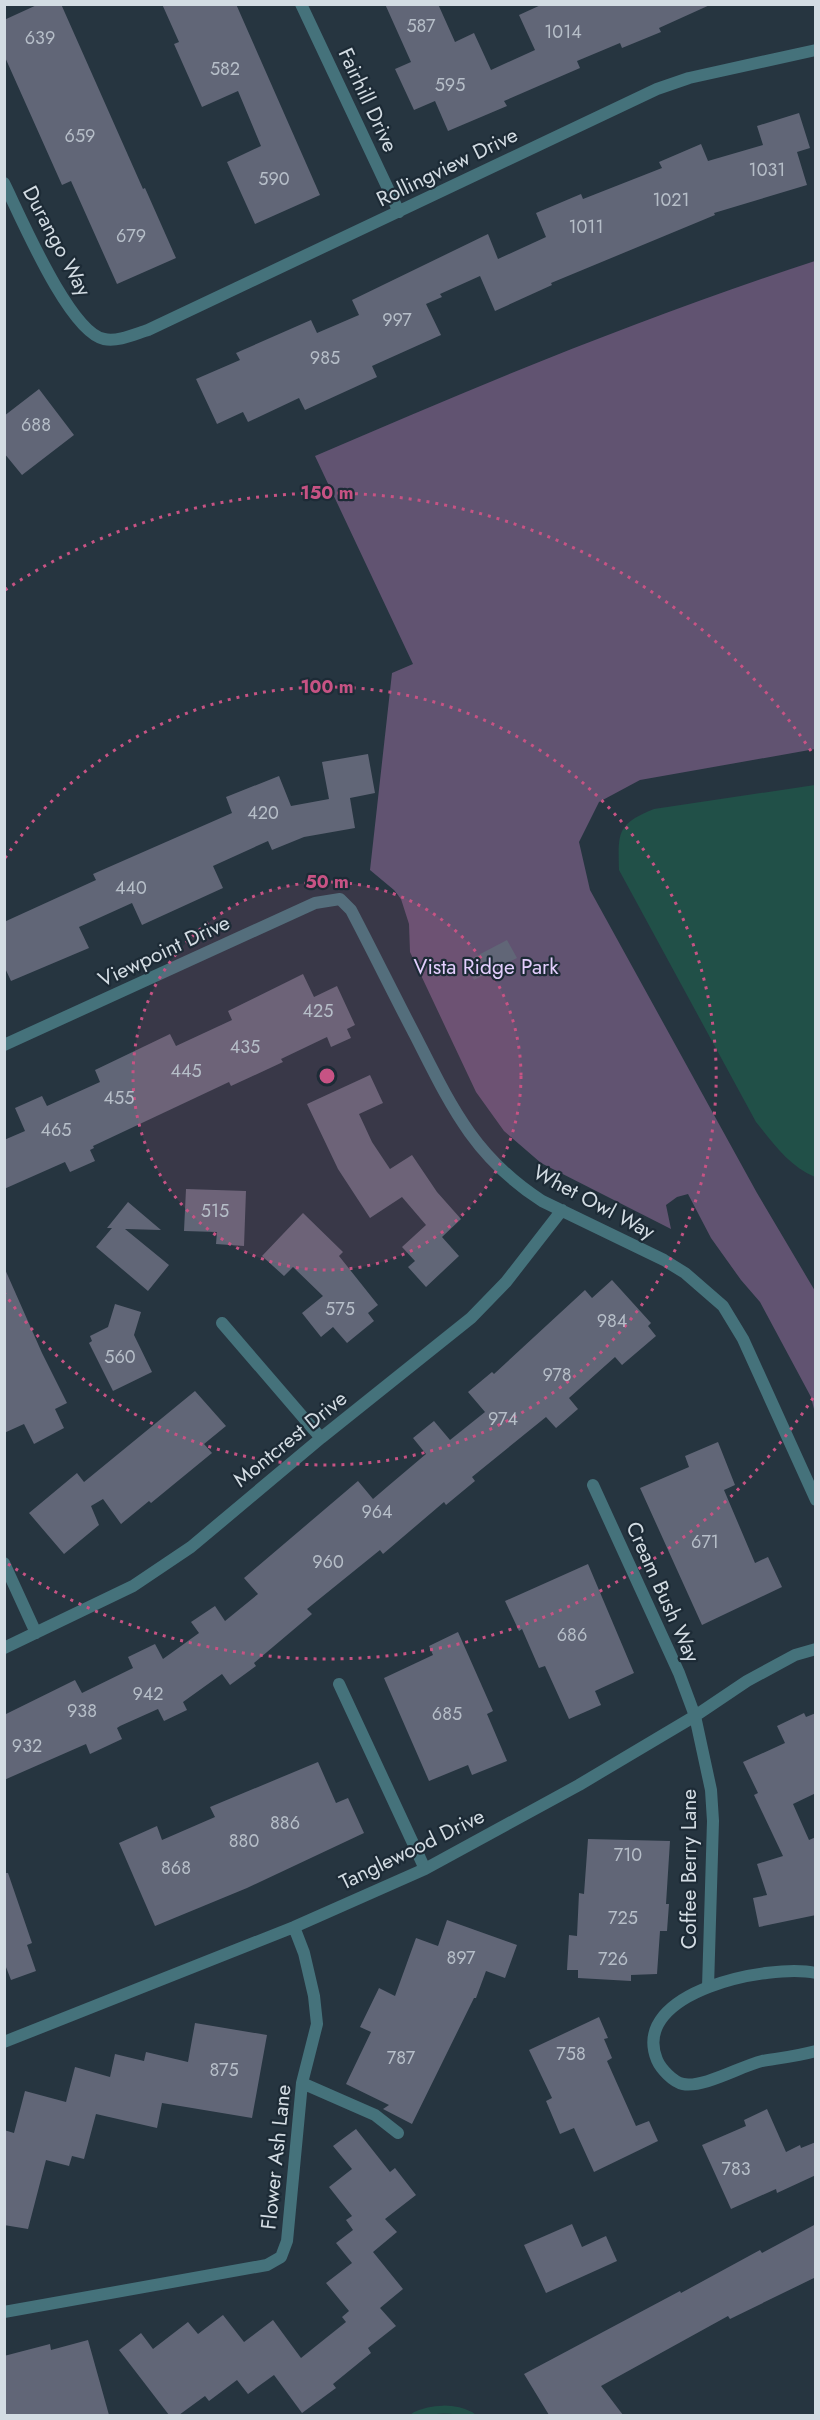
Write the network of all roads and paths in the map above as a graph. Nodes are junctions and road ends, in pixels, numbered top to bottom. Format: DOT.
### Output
graph roads {
  1 [pos="301,4"];
  2 [pos="816,50"];
  3 [pos="4,183"];
  4 [pos="399,212"];
  5 [pos="103,339"];
  6 [pos="340,899"];
  7 [pos="4,1045"];
  8 [pos="562,1210"];
  9 [pos="222,1323"];
  10 [pos="321,1438"];
  11 [pos="593,1485"];
  12 [pos="816,1500"];
  13 [pos="4,1563"];
  14 [pos="36,1632"];
  15 [pos="4,1648"];
  16 [pos="816,1649"];
  17 [pos="339,1684"];
  18 [pos="695,1716"];
  19 [pos="425,1869"];
  20 [pos="294,1926"];
  21 [pos="816,1973"];
  22 [pos="708,1987"];
  23 [pos="4,2042"];
  24 [pos="816,2051"];
  25 [pos="302,2083"];
  26 [pos="398,2133"];
  27 [pos="4,2312"];
  1 -- 4 [label="street, Fairhill Drive"];
  2 -- 4 [label="street, Rollingview Drive"];
  3 -- 5 [label="street, Durango Way"];
  4 -- 5 [label="street, Rollingview Drive"];
  6 -- 7 [label="street, Viewpoint Drive"];
  6 -- 8 [label="street, Whet Owl Way"];
  8 -- 10 [label="street, Montcrest Drive"];
  8 -- 12 [label="street, Whet Owl Way"];
  9 -- 10 [label="street"];
  10 -- 14 [label="street, Montcrest Drive"];
  11 -- 18 [label="street, Cream Bush Way"];
  13 -- 14 [label="street"];
  14 -- 15 [label="street, Montcrest Drive"];
  16 -- 18 [label="street, Tanglewood Drive"];
  17 -- 19 [label="street"];
  18 -- 19 [label="street, Tanglewood Drive"];
  18 -- 22 [label="street, Coffee Berry Lane"];
  19 -- 20 [label="street, Tanglewood Drive"];
  20 -- 23 [label="street, Tanglewood Drive"];
  20 -- 25 [label="street, Flower Ash Lane"];
  21 -- 22 [label="street"];
  22 -- 24 [label="street"];
  25 -- 26 [label="street"];
  25 -- 27 [label="street, Flower Ash Lane"];
}
